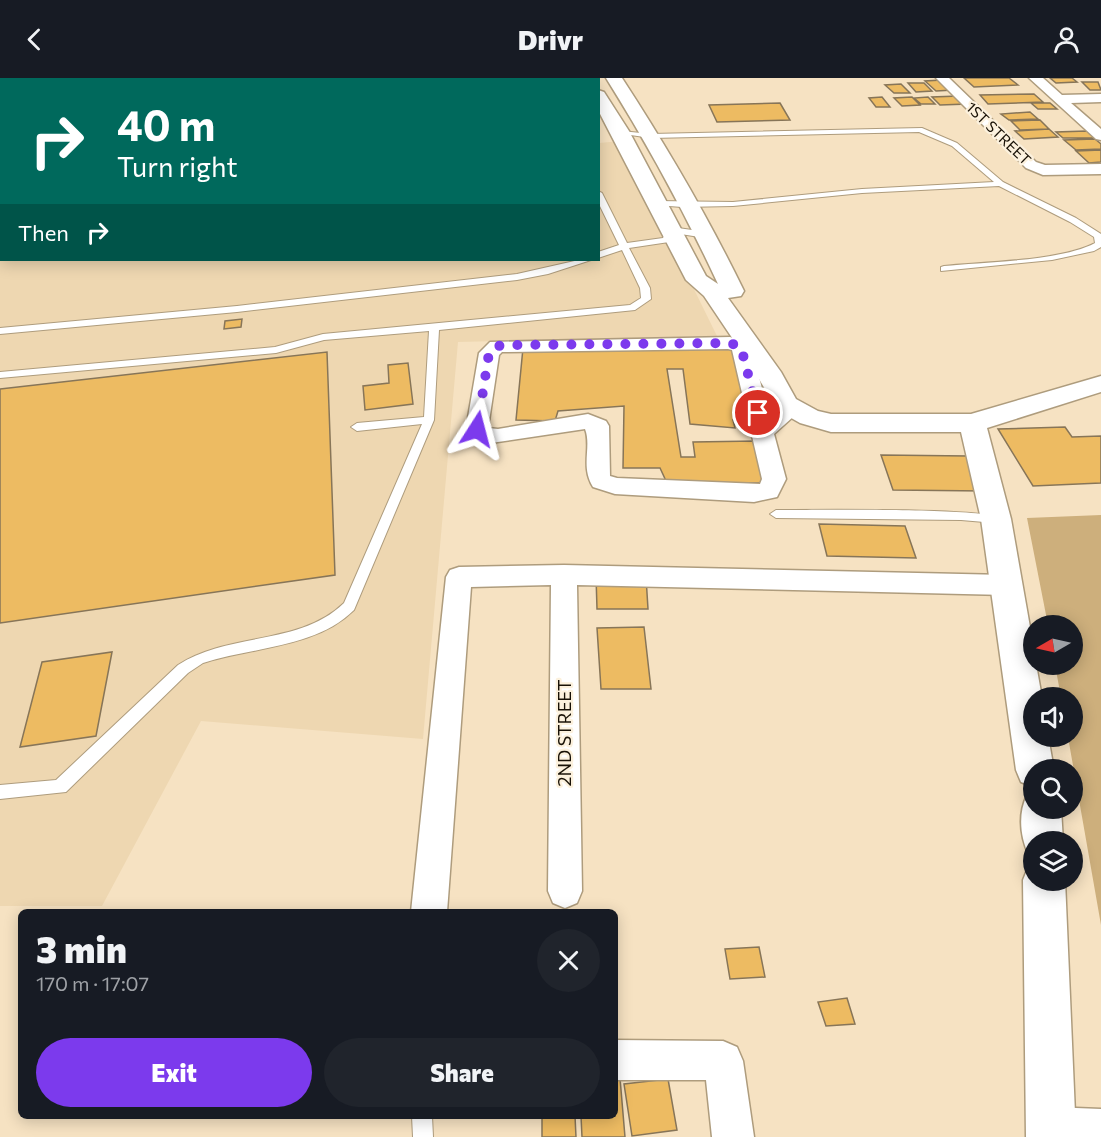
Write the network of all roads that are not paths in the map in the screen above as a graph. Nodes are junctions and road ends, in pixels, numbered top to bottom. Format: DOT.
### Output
graph roads {
  1 [pos="614,78"];
  2 [pos="942,78"];
  3 [pos="1035,78"];
  4 [pos="1101,98"];
  5 [pos="1060,99"];
  6 [pos="600,100"];
  7 [pos="608,121"];
  8 [pos="643,125"];
  9 [pos="1098,131"];
  10 [pos="1101,169"];
  11 [pos="1000,184"];
  12 [pos="600,197"];
  13 [pos="656,203"];
  14 [pos="690,207"];
  15 [pos="671,230"];
  16 [pos="706,235"];
  17 [pos="624,246"];
  18 [pos="600,254"];
  19 [pos="584,261"];
  20 [pos="944,269"];
  21 [pos="712,291"];
  22 [pos="434,328"];
  23 [pos="0,331"];
  24 [pos="758,373"];
  25 [pos="0,375"];
  26 [pos="1101,384"];
  27 [pos="792,408"];
  28 [pos="429,420"];
  29 [pos="972,423"];
  30 [pos="357,427"];
  31 [pos="762,432"];
  32 [pos="776,514"];
  33 [pos="996,519"];
  34 [pos="564,575"];
  35 [pos="1006,585"];
  36 [pos="1033,759"];
  37 [pos="0,792"];
  38 [pos="565,891"];
  39 [pos="1044,891"];
  40 [pos="429,909"];
  41 [pos="618,1060"];
  42 [pos="422,1119"];
  43 [pos="1101,1129"];
  44 [pos="1051,1132"];
  45 [pos="423,1137"];
  46 [pos="733,1137"];
  1 -- 8 [label="street"];
  2 -- 10 [label="street, 1ST STREET"];
  3 -- 5 [label="street"];
  4 -- 5 [label="street"];
  5 -- 9 [label="street"];
  6 -- 7 [label="street"];
  7 -- 8 [label="street"];
  7 -- 13 [label="street"];
  8 -- 11 [label="lane"];
  8 -- 14 [label="street"];
  11 -- 14 [label="lane"];
  11 -- 20 [label="lane"];
  12 -- 17 [label="lane"];
  13 -- 14 [label="lane"];
  13 -- 15 [label="street"];
  14 -- 16 [label="street"];
  15 -- 16 [label="lane"];
  15 -- 17 [label="lane"];
  15 -- 21 [label="street"];
  16 -- 21 [label="street"];
  17 -- 18 [label="lane"];
  17 -- 22 [label="lane"];
  19 -- 23 [label="lane"];
  21 -- 24 [label="street"];
  22 -- 25 [label="lane"];
  22 -- 28 [label="lane"];
  24 -- 27 [label="street"];
  24 -- 31 [label="street"];
  24 -- 31 [label="street"];
  26 -- 29 [label="street"];
  27 -- 29 [label="street"];
  27 -- 31 [label="street"];
  28 -- 30 [label="lane"];
  28 -- 37 [label="lane"];
  29 -- 33 [label="street"];
  32 -- 33 [label="lane"];
  33 -- 35 [label="street"];
  34 -- 35 [label="street"];
  34 -- 38 [label="street, 2ND STREET"];
  34 -- 40 [label="street"];
  35 -- 36 [label="street"];
  39 -- 44 [label="street"];
  41 -- 46 [label="street"];
  42 -- 45 [label="lane"];
  43 -- 44 [label="street"];
}
